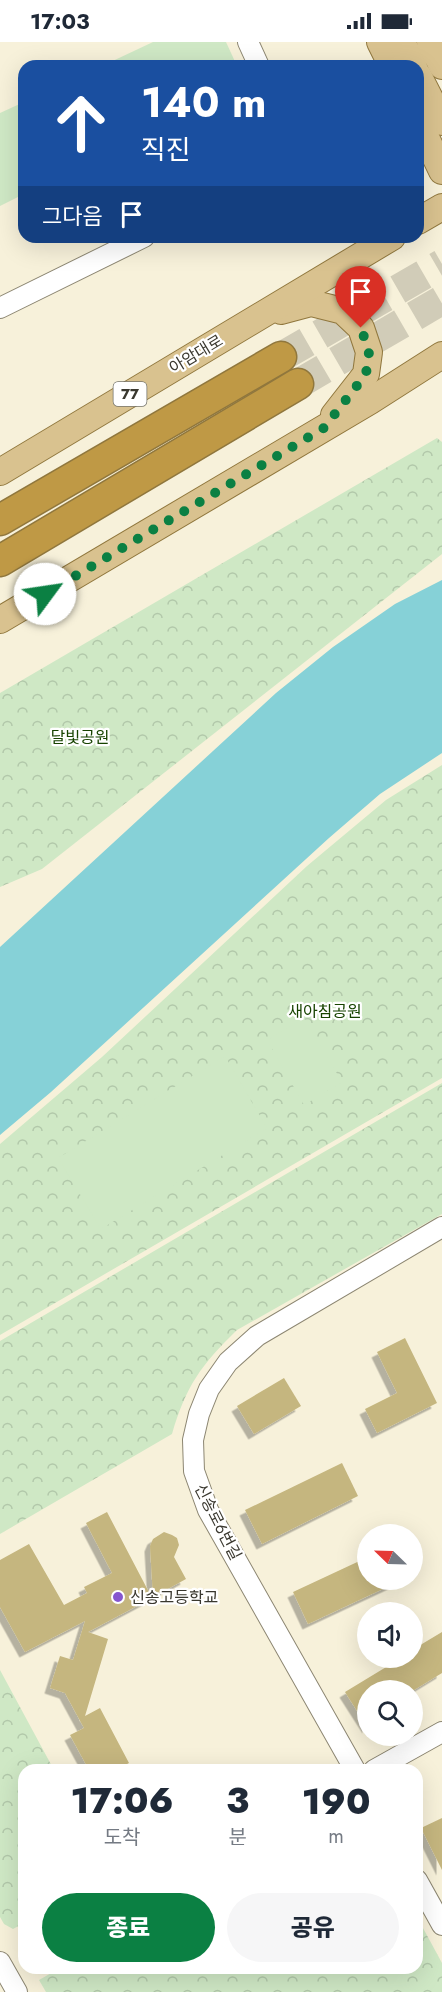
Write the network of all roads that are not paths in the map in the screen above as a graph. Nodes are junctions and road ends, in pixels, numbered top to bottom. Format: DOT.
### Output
graph roads {
  1 [pos="248,42"];
  2 [pos="380,42"];
  3 [pos="402,42"];
  4 [pos="430,42"];
  5 [pos="256,60"];
  6 [pos="389,60"];
  7 [pos="411,60"];
  8 [pos="442,66"];
  9 [pos="424,87"];
  10 [pos="442,122"];
  11 [pos="424,134"];
  12 [pos="442,171"];
  13 [pos="442,207"];
  14 [pos="424,218"];
  15 [pos="132,243"];
  16 [pos="382,243"];
  17 [pos="0,308"];
  18 [pos="260,316"];
  19 [pos="442,355"];
  20 [pos="281,357"];
  21 [pos="442,370"];
  22 [pos="298,384"];
  23 [pos="370,400"];
  24 [pos="324,428"];
  25 [pos="0,472"];
  26 [pos="0,520"];
  27 [pos="0,561"];
  28 [pos="0,620"];
  29 [pos="442,1227"];
  30 [pos="442,1731"];
  31 [pos="353,1764"];
  32 [pos="384,1764"];
  33 [pos="423,1891"];
  34 [pos="442,1925"];
  1 -- 5 [label="street"];
  2 -- 6 [label="main road"];
  3 -- 7 [label="main road"];
  4 -- 8 [label="main road"];
  9 -- 10 [label="main road"];
  11 -- 12 [label="main road"];
  13 -- 14 [label="main road"];
  15 -- 17 [label="street"];
  16 -- 18 [label="main road, 아암대로 / 77"];
  18 -- 24 [label="main road"];
  18 -- 25 [label="main road, 아암대로 / 77"];
  19 -- 23 [label="main road"];
  20 -- 26 [label="highway"];
  21 -- 23 [label="main road"];
  22 -- 27 [label="highway"];
  23 -- 24 [label="main road"];
  24 -- 28 [label="main road"];
  29 -- 31 [label="street, 신송로6번길"];
  30 -- 32 [label="street"];
  33 -- 34 [label="street"];
}
